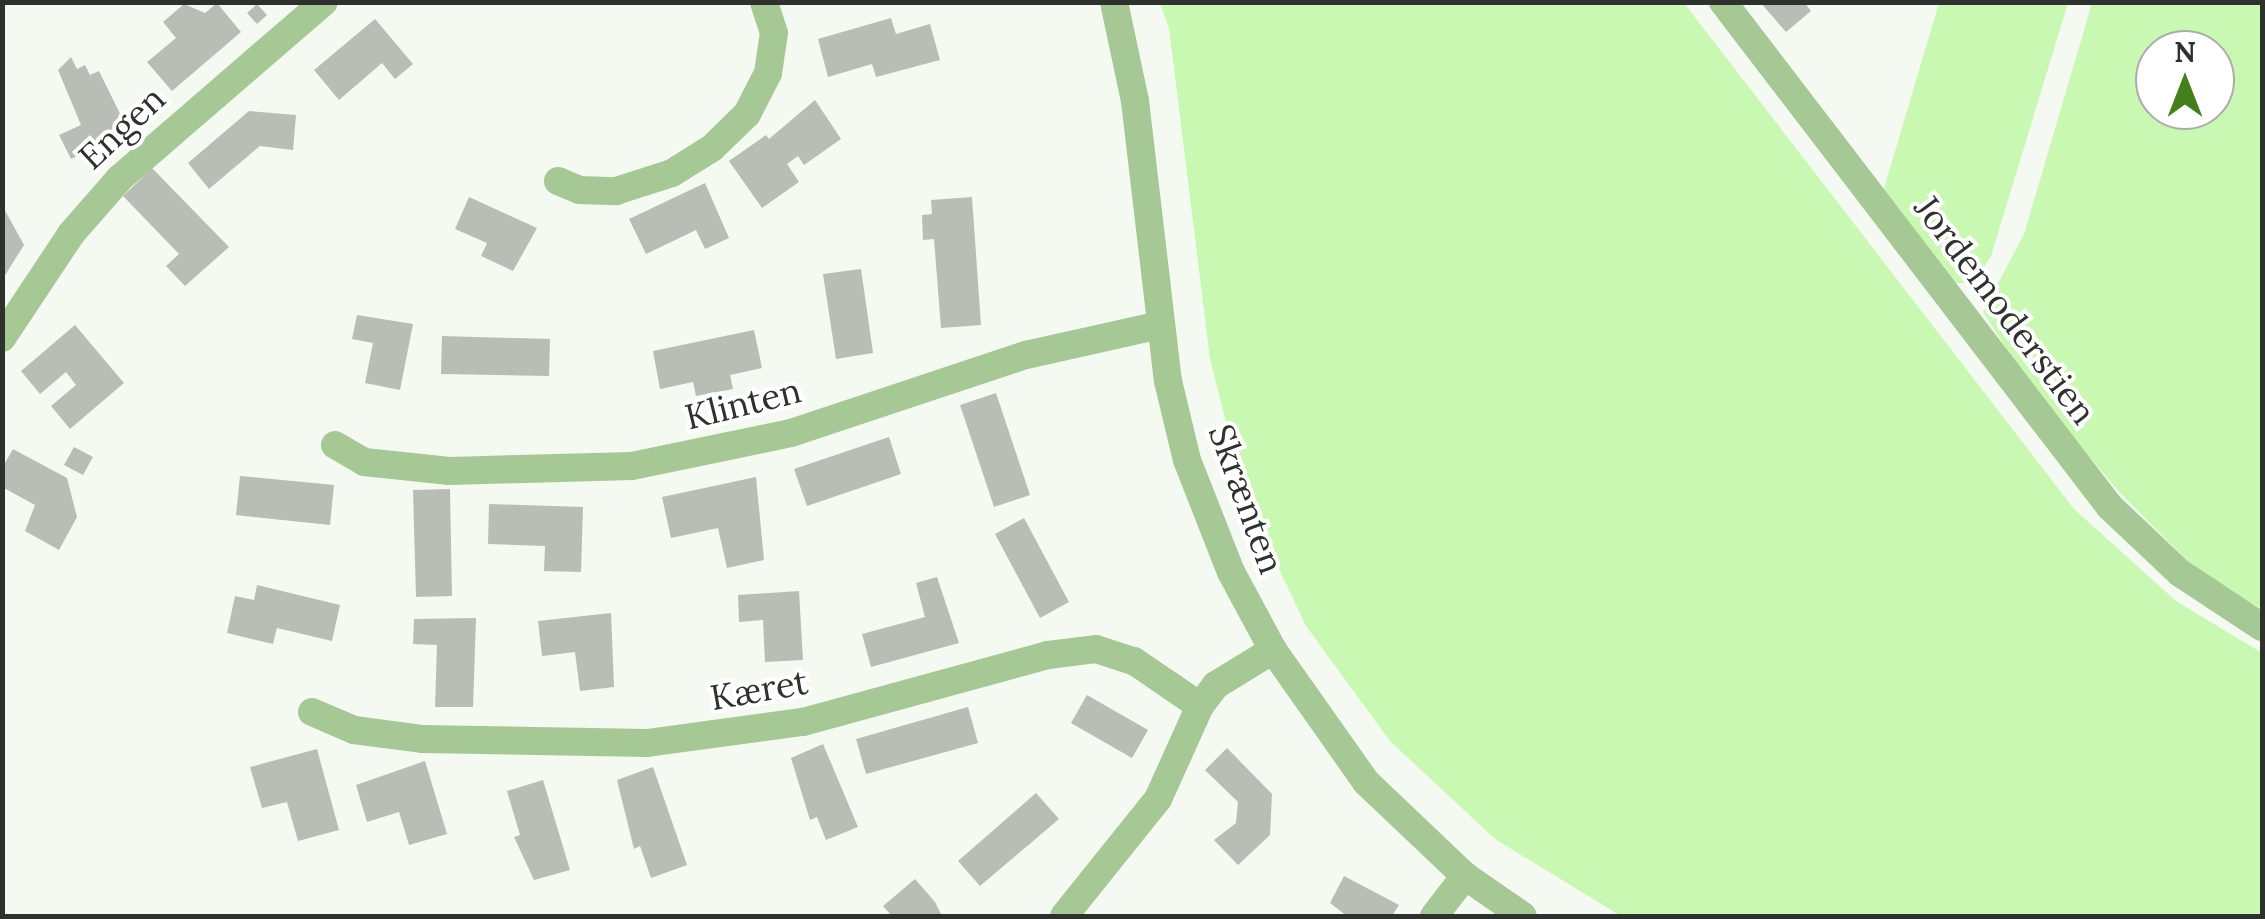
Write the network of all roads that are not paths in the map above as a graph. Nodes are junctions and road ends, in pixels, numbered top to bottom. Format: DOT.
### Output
graph roads {
  1 [pos="324,2"];
  2 [pos="764,2"];
  3 [pos="1114,2"];
  4 [pos="1723,2"];
  5 [pos="558,181"];
  6 [pos="1160,326"];
  7 [pos="2,338"];
  8 [pos="335,444"];
  9 [pos="2262,627"];
  10 [pos="1273,650"];
  11 [pos="1200,706"];
  12 [pos="312,712"];
  13 [pos="1465,876"];
  14 [pos="1064,916"];
  15 [pos="1434,916"];
  16 [pos="1523,916"];
  1 -- 7 [label="street, Engen"];
  2 -- 5 [label="street"];
  3 -- 6 [label="street, Skrænten"];
  4 -- 9 [label="street, Jordemoderstien"];
  6 -- 8 [label="street, Klinten"];
  6 -- 10 [label="street, Skrænten"];
  10 -- 11 [label="street"];
  10 -- 13 [label="street, Skrænten"];
  11 -- 12 [label="street, Kæret"];
  11 -- 14 [label="street"];
  13 -- 15 [label="street"];
  13 -- 16 [label="street, Skrænten"];
}
